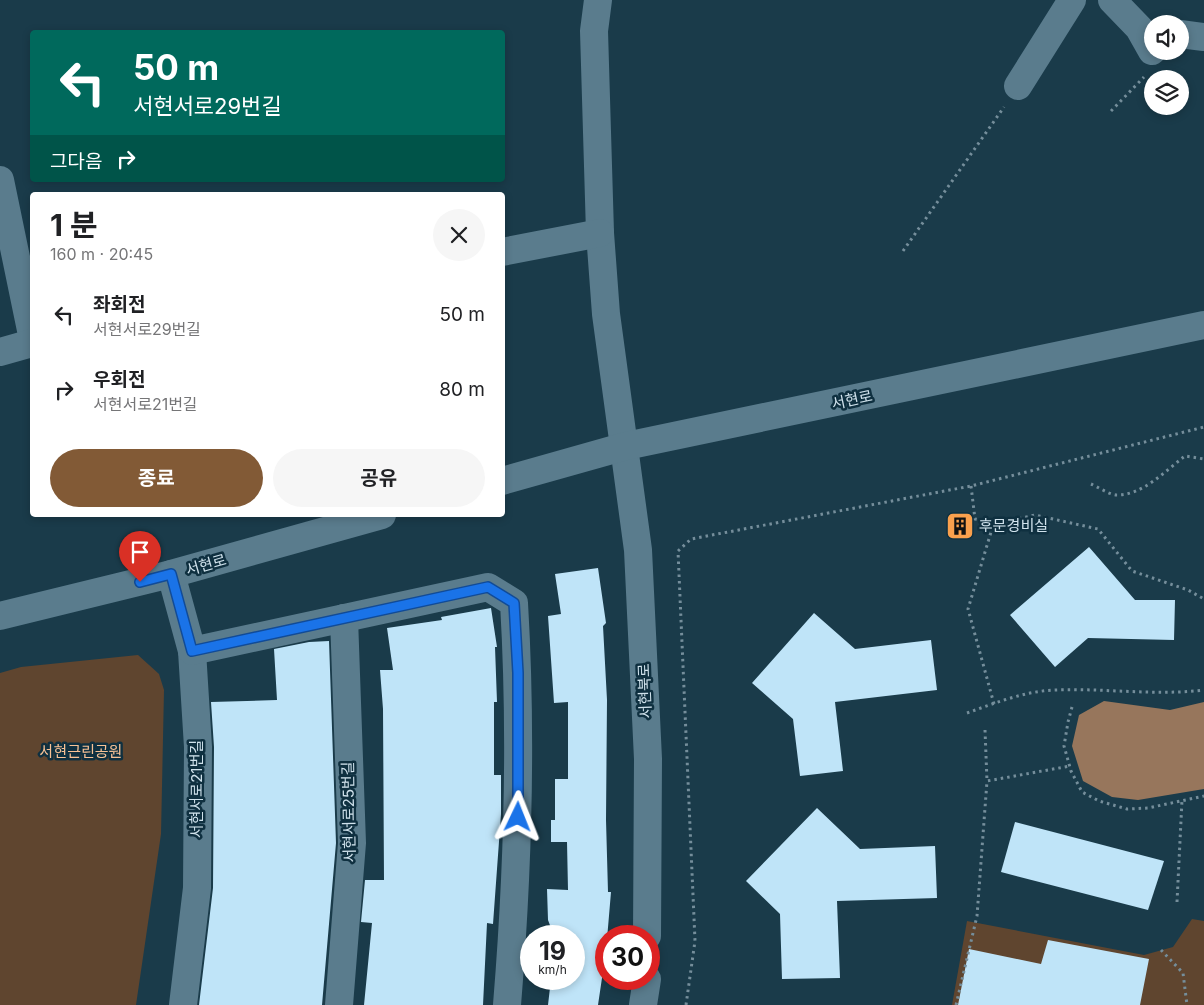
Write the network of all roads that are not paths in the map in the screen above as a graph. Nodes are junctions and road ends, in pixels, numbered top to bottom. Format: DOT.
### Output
graph roads {
  1 [pos="598,0"];
  2 [pos="1072,0"];
  3 [pos="1112,0"];
  4 [pos="1189,35"];
  5 [pos="1144,36"];
  6 [pos="1204,37"];
  7 [pos="1018,86"];
  8 [pos="0,180"];
  9 [pos="600,233"];
  10 [pos="505,251"];
  11 [pos="1204,324"];
  12 [pos="30,325"];
  13 [pos="30,344"];
  14 [pos="0,352"];
  15 [pos="626,446"];
  16 [pos="505,480"];
  17 [pos="375,517"];
  18 [pos="171,574"];
  19 [pos="0,616"];
  20 [pos="344,618"];
  21 [pos="192,651"];
  22 [pos="647,925"];
  23 [pos="645,990"];
  24 [pos="182,1005"];
  25 [pos="339,1005"];
  26 [pos="507,1005"];
  27 [pos="643,1005"];
  1 -- 9 [label="street, 서현북로"];
  2 -- 7 [label="street"];
  3 -- 5 [label="street"];
  4 -- 6 [label="street"];
  8 -- 12 [label="street"];
  9 -- 10 [label="street"];
  9 -- 15 [label="street, 서현북로"];
  11 -- 15 [label="street, 서현로"];
  13 -- 14 [label="street"];
  15 -- 16 [label="street, 서현로"];
  15 -- 22 [label="street, 서현북로"];
  17 -- 18 [label="street, 서현로"];
  18 -- 19 [label="street, 서현로"];
  18 -- 21 [label="street, 서현서로21번길"];
  20 -- 21 [label="street"];
  20 -- 25 [label="street, 서현서로25번길"];
  20 -- 26 [label="street"];
  21 -- 24 [label="street, 서현서로21번길"];
  23 -- 27 [label="street"];
}
